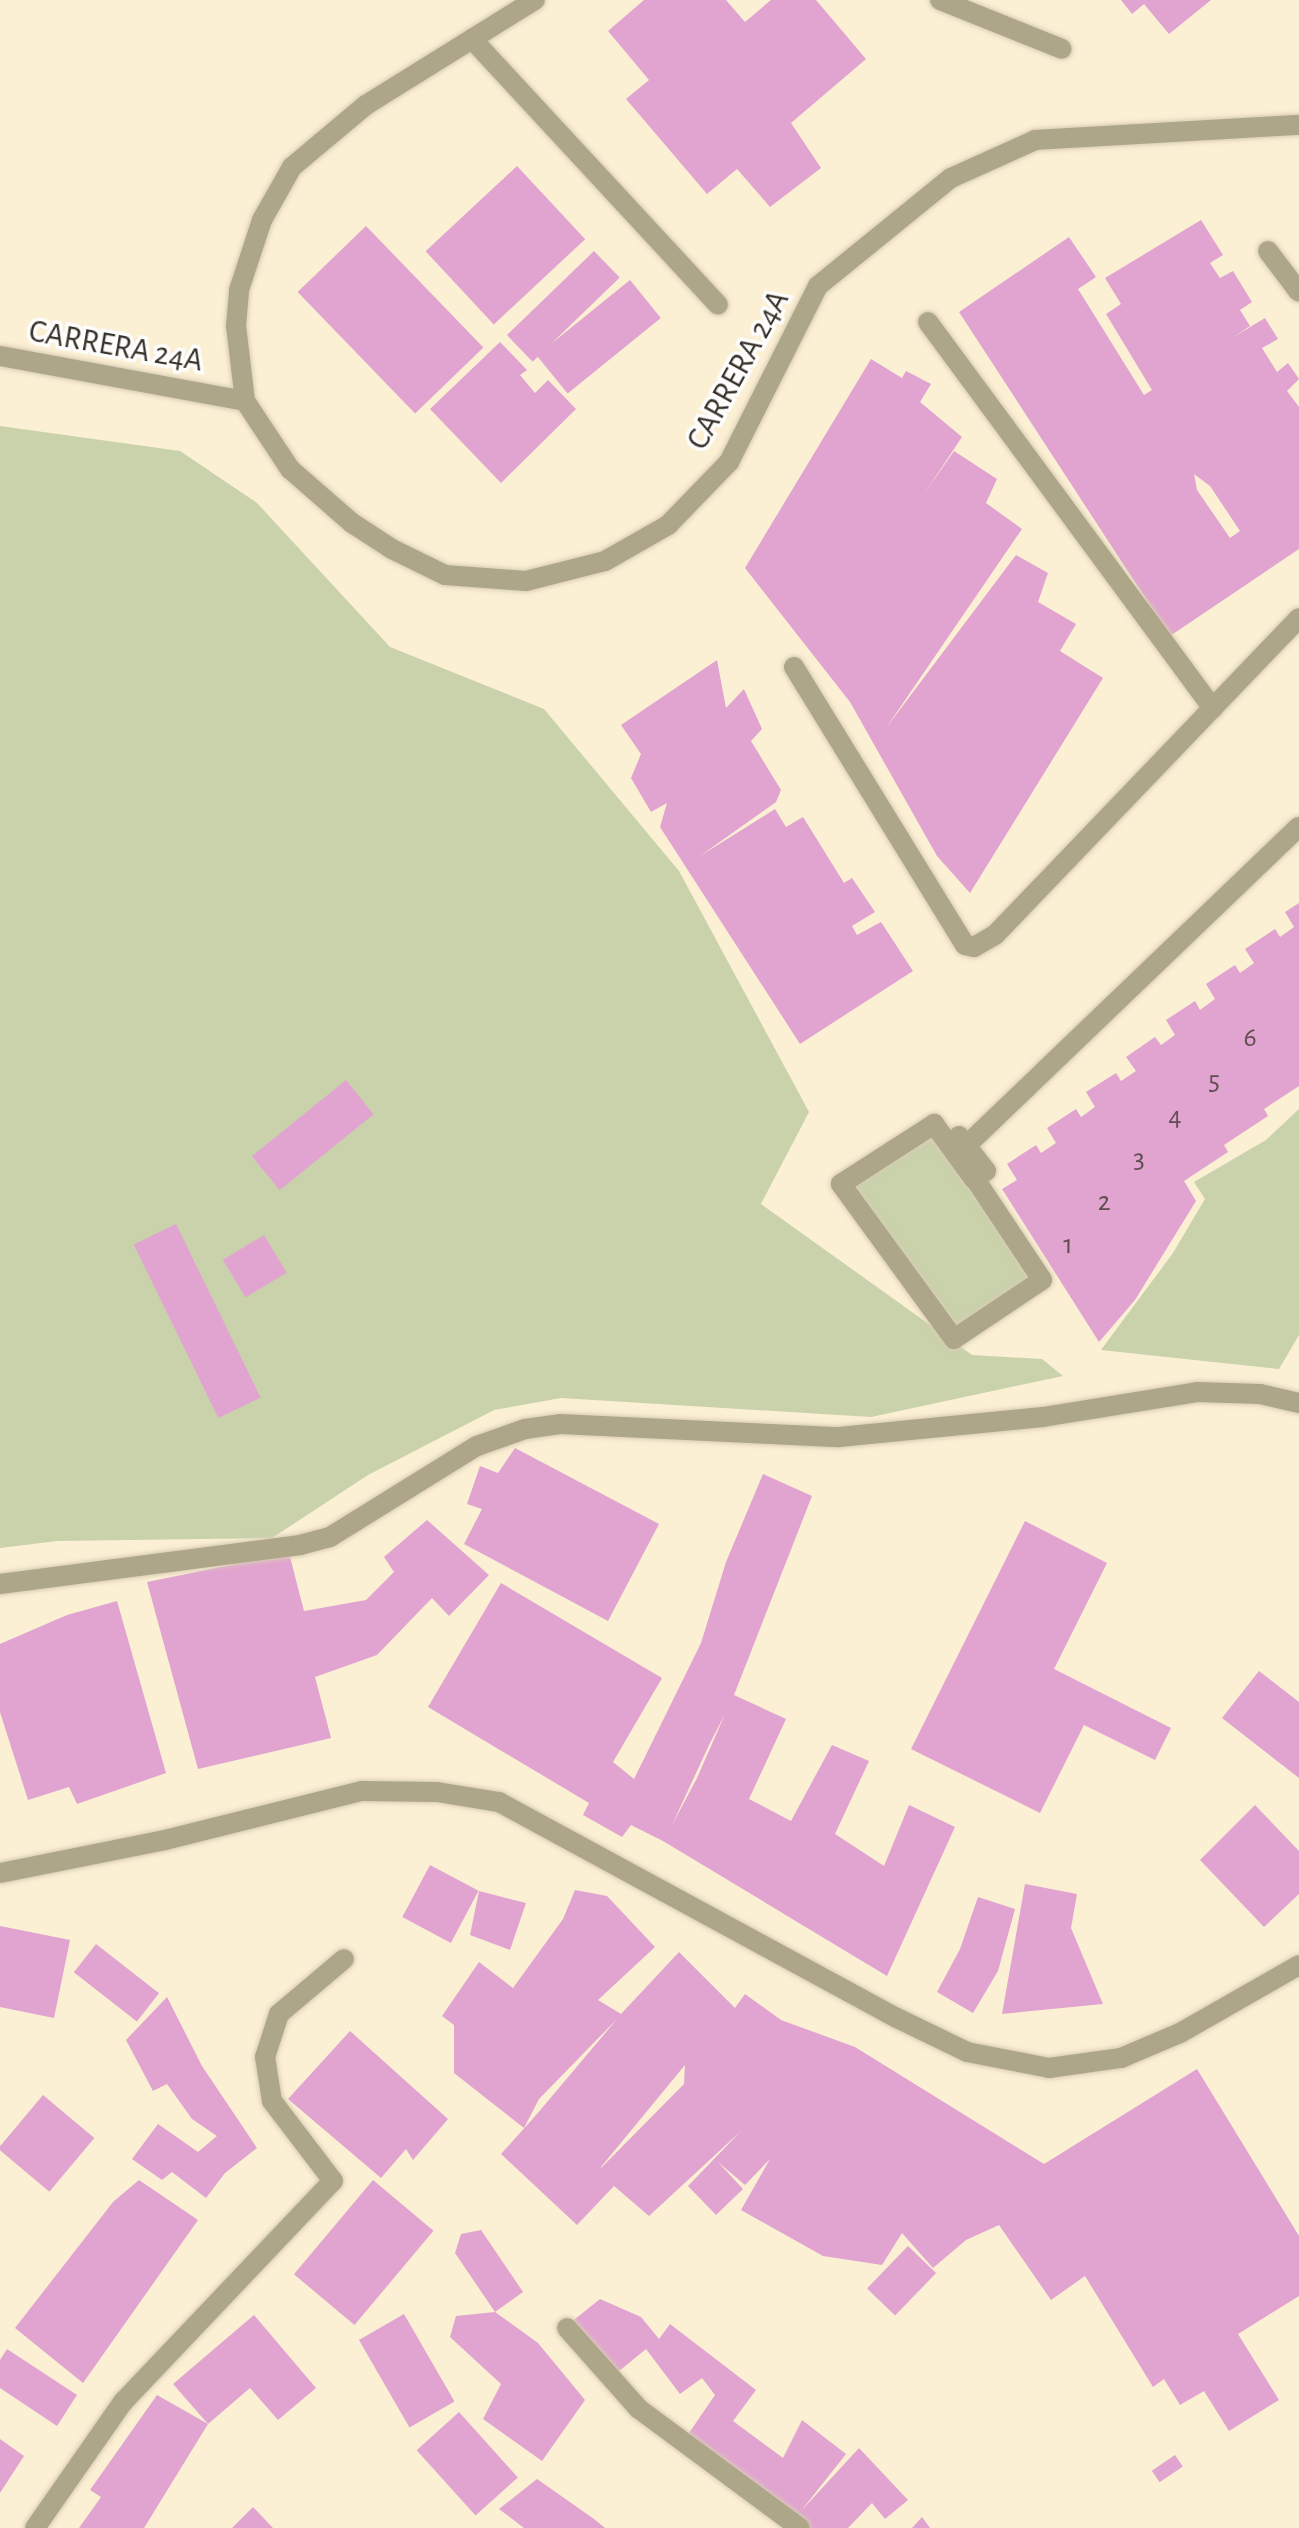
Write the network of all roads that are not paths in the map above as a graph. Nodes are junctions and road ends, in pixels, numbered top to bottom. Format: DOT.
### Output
graph roads {
  1 [pos="535,0"];
  2 [pos="940,0"];
  3 [pos="472,39"];
  4 [pos="1062,49"];
  5 [pos="1299,125"];
  6 [pos="1268,251"];
  7 [pos="1299,292"];
  8 [pos="718,305"];
  9 [pos="928,322"];
  10 [pos="0,356"];
  11 [pos="245,401"];
  12 [pos="1299,618"];
  13 [pos="794,667"];
  14 [pos="1213,708"];
  15 [pos="1299,827"];
  16 [pos="974,1179"];
  17 [pos="1299,1403"];
  18 [pos="0,1584"];
  19 [pos="0,1873"];
  20 [pos="344,1959"];
  21 [pos="1299,1965"];
  22 [pos="567,2328"];
  23 [pos="35,2528"];
  24 [pos="800,2528"];
  1 -- 3 [label="street"];
  2 -- 4 [label="street"];
  3 -- 8 [label="street"];
  3 -- 11 [label="street"];
  5 -- 11 [label="street, CARRERA 24A"];
  6 -- 7 [label="street"];
  9 -- 14 [label="street"];
  10 -- 11 [label="street, CARRERA 24A"];
  12 -- 14 [label="street"];
  13 -- 14 [label="street"];
  15 -- 16 [label="street"];
  17 -- 18 [label="street"];
  19 -- 21 [label="street"];
  20 -- 23 [label="street"];
  22 -- 24 [label="street"];
}
